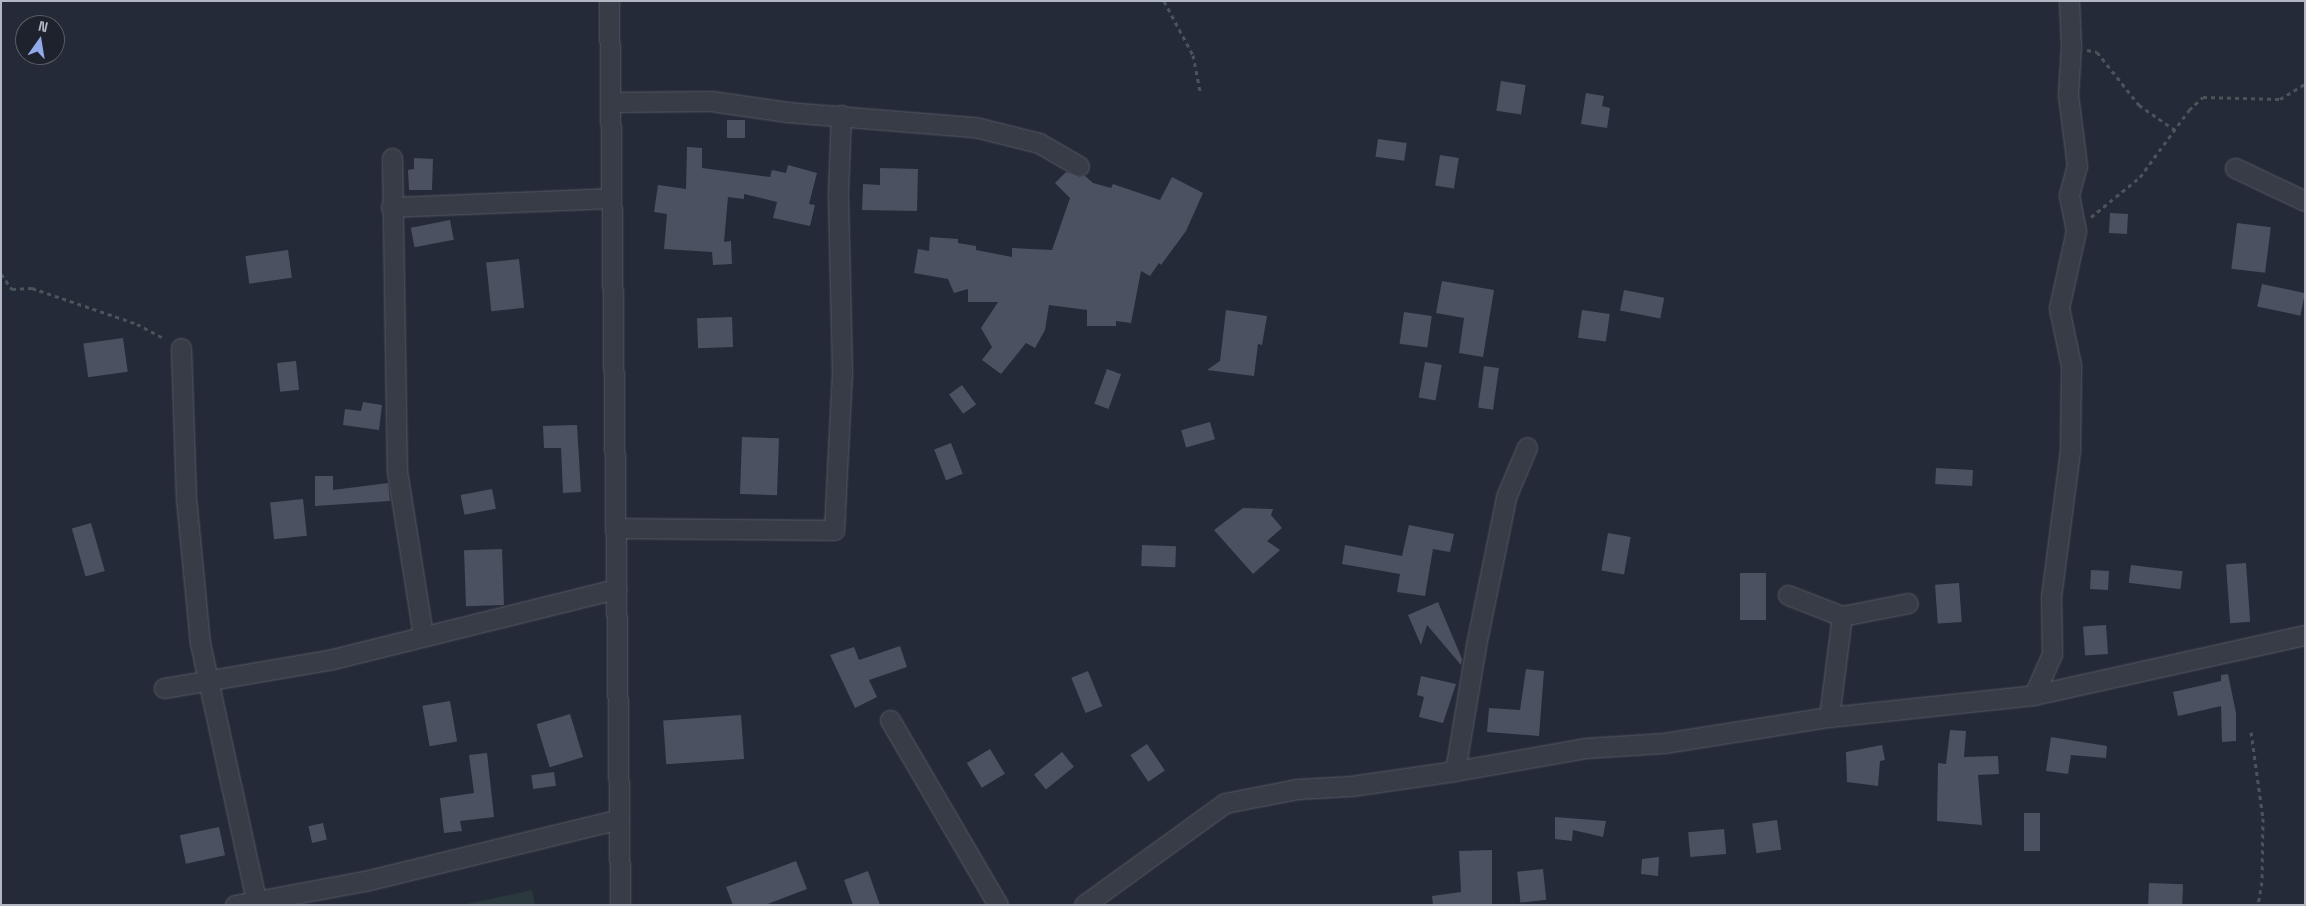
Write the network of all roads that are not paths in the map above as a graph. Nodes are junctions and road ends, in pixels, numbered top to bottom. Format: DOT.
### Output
graph roads {
  1 [pos="610,1"];
  2 [pos="2069,1"];
  3 [pos="612,102"];
  4 [pos="841,116"];
  5 [pos="392,158"];
  6 [pos="1079,166"];
  7 [pos="2235,168"];
  8 [pos="611,198"];
  9 [pos="2305,201"];
  10 [pos="392,207"];
  11 [pos="181,348"];
  12 [pos="1527,447"];
  13 [pos="617,528"];
  14 [pos="616,589"];
  15 [pos="1788,595"];
  16 [pos="1908,603"];
  17 [pos="1842,616"];
  18 [pos="2305,635"];
  19 [pos="423,636"];
  20 [pos="210,681"];
  21 [pos="164,688"];
  22 [pos="2034,695"];
  23 [pos="1829,717"];
  24 [pos="890,720"];
  25 [pos="1455,771"];
  26 [pos="619,819"];
  27 [pos="257,903"];
  28 [pos="235,905"];
  29 [pos="620,905"];
  30 [pos="998,905"];
  31 [pos="1084,905"];
  1 -- 3 [label="street"];
  2 -- 22 [label="street"];
  3 -- 4 [label="street"];
  3 -- 8 [label="street"];
  4 -- 6 [label="street"];
  4 -- 13 [label="street"];
  5 -- 10 [label="street"];
  7 -- 9 [label="street"];
  8 -- 10 [label="street"];
  8 -- 13 [label="street"];
  10 -- 19 [label="street"];
  11 -- 20 [label="street"];
  12 -- 25 [label="street"];
  13 -- 14 [label="street"];
  14 -- 19 [label="street"];
  14 -- 26 [label="street"];
  15 -- 17 [label="street"];
  16 -- 17 [label="street"];
  17 -- 23 [label="street"];
  18 -- 22 [label="street"];
  19 -- 20 [label="street"];
  20 -- 21 [label="street"];
  20 -- 27 [label="street"];
  22 -- 23 [label="street"];
  23 -- 25 [label="street"];
  24 -- 30 [label="street"];
  25 -- 31 [label="street"];
  26 -- 27 [label="street"];
  26 -- 29 [label="street"];
  27 -- 28 [label="street"];
}
